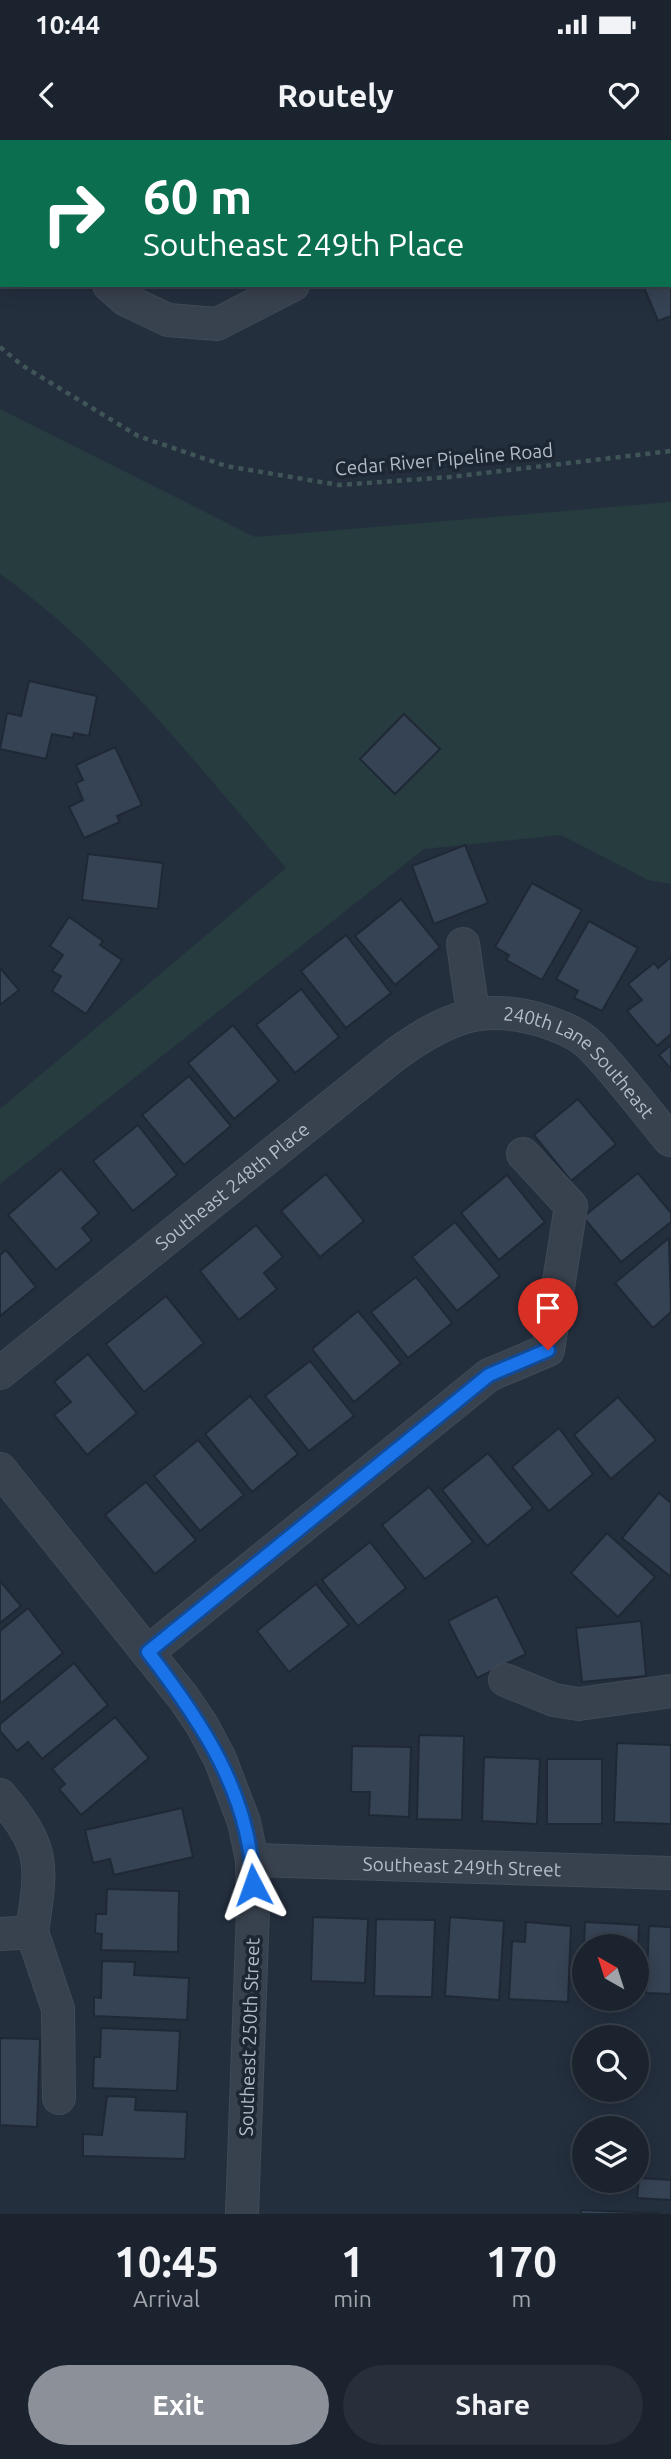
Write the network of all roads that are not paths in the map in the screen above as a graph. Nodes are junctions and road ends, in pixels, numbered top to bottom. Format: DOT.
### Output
graph roads {
  1 [pos="111,287"];
  2 [pos="289,287"];
  3 [pos="463,944"];
  4 [pos="472,1013"];
  5 [pos="670,1140"];
  6 [pos="523,1154"];
  7 [pos="0,1373"];
  8 [pos="0,1469"];
  9 [pos="148,1652"];
  10 [pos="505,1680"];
  11 [pos="671,1691"];
  12 [pos="0,1795"];
  13 [pos="252,1860"];
  14 [pos="671,1874"];
  15 [pos="32,1932"];
  16 [pos="0,1934"];
  17 [pos="59,2098"];
  18 [pos="242,2214"];
  1 -- 2 [label="street"];
  3 -- 4 [label="street"];
  4 -- 5 [label="street, 240th Lane Southeast"];
  4 -- 7 [label="street, Southeast 248th Place"];
  6 -- 9 [label="street"];
  8 -- 9 [label="street, Southeast 250th Street"];
  9 -- 13 [label="street, Southeast 250th Street"];
  10 -- 11 [label="street"];
  12 -- 15 [label="street"];
  13 -- 14 [label="street, Southeast 249th Street"];
  13 -- 18 [label="street, Southeast 250th Street"];
  15 -- 16 [label="street"];
  15 -- 17 [label="street"];
}
